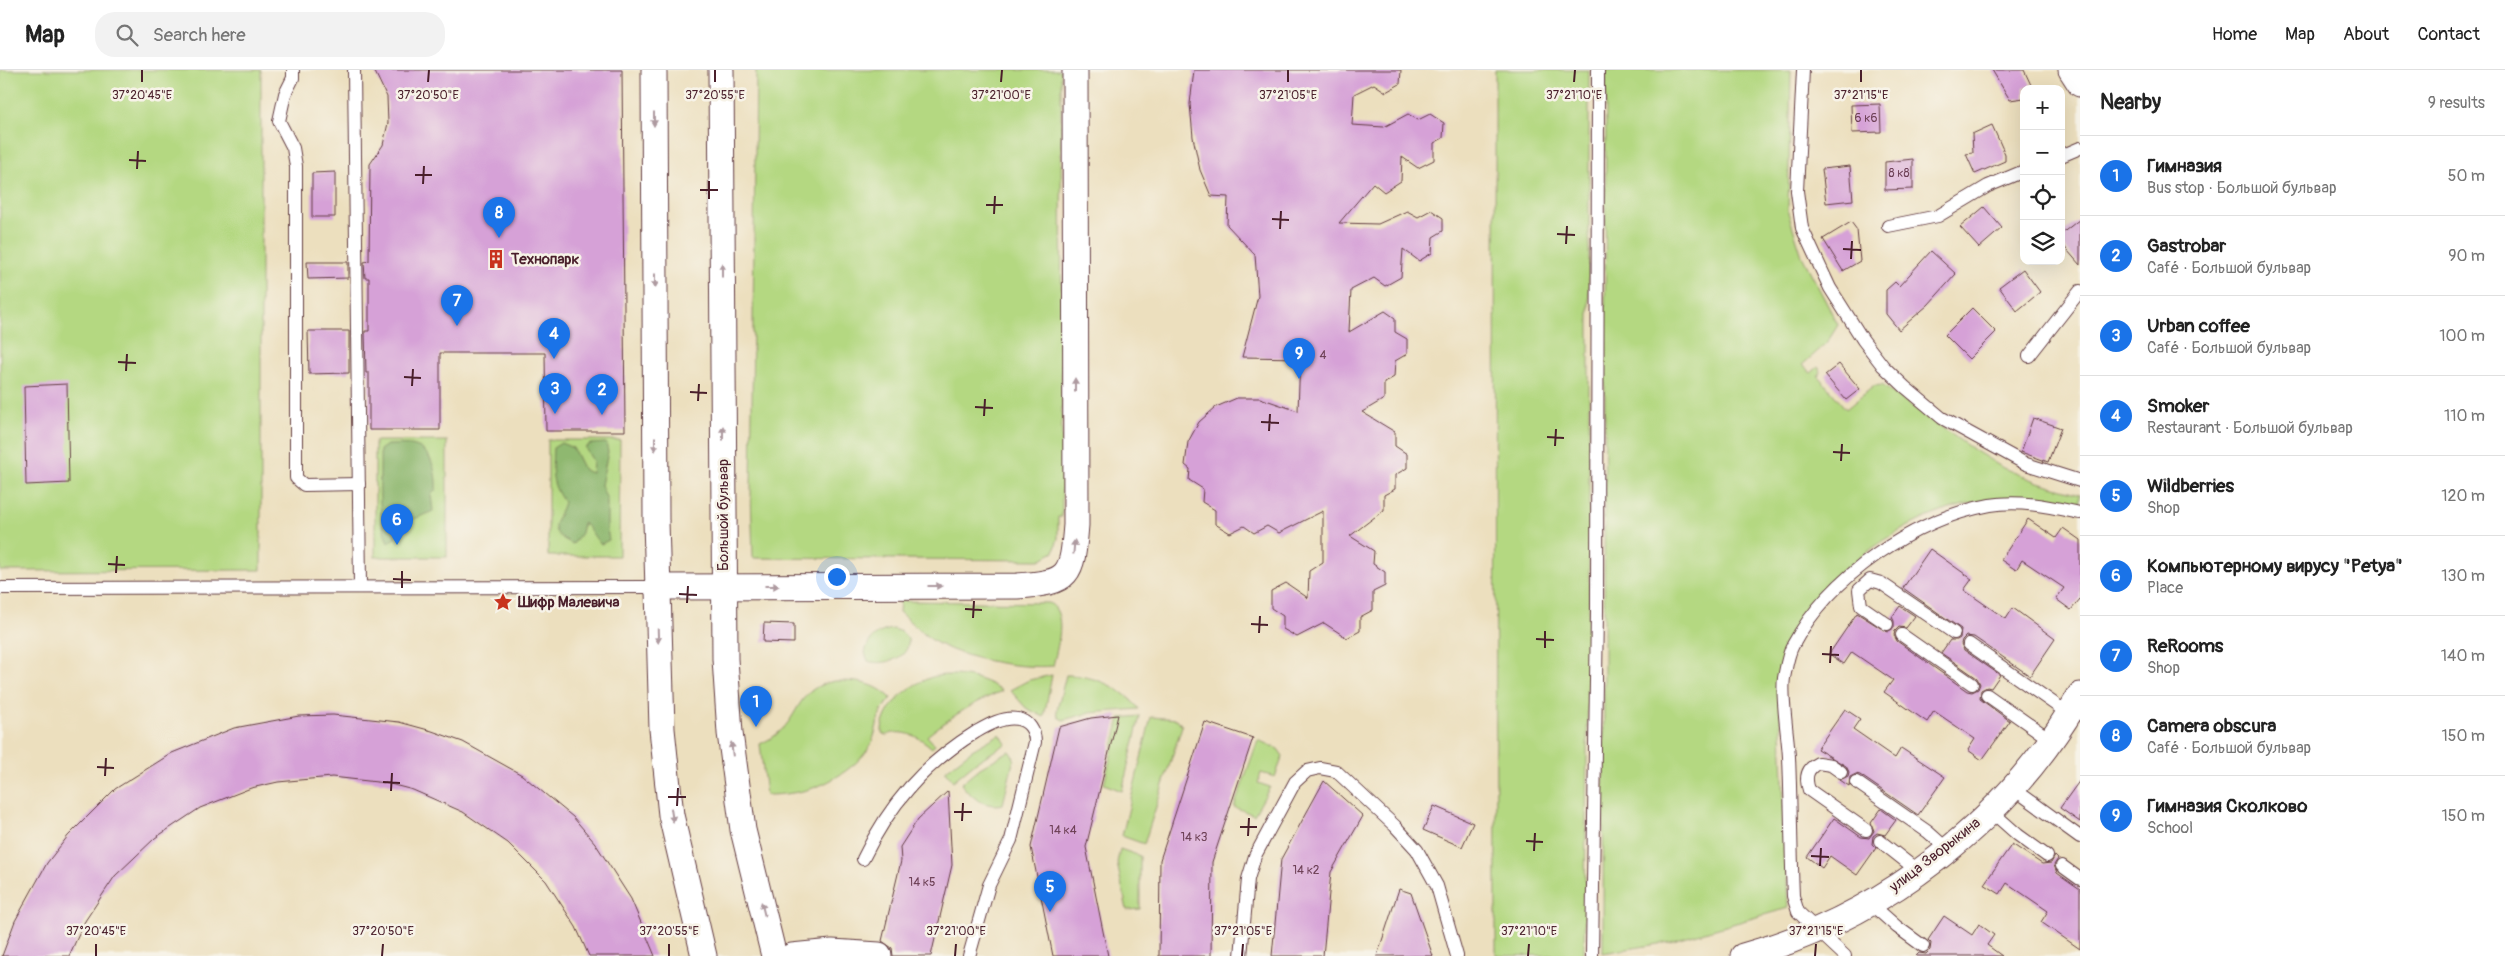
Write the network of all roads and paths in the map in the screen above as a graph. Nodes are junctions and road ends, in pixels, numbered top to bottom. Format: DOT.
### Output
graph roads {
  1 [pos="293,70"];
  2 [pos="354,70"];
  3 [pos="654,70"];
  4 [pos="721,70"];
  5 [pos="1075,70"];
  6 [pos="1598,70"];
  7 [pos="1803,70"];
  8 [pos="2071,70"];
  9 [pos="2080,84"];
  10 [pos="2080,148"];
  11 [pos="2065,154"];
  12 [pos="2020,173"];
  13 [pos="1888,226"];
  14 [pos="2080,291"];
  15 [pos="2029,356"];
  16 [pos="2080,481"];
  17 [pos="358,484"];
  18 [pos="2080,514"];
  19 [pos="360,586"];
  20 [pos="724,586"];
  21 [pos="656,587"];
  22 [pos="0,588"];
  23 [pos="1887,624"];
  24 [pos="1954,633"];
  25 [pos="1902,635"];
  26 [pos="1969,644"];
  27 [pos="1972,684"];
  28 [pos="1987,695"];
  29 [pos="2075,704"];
  30 [pos="2051,740"];
  31 [pos="1841,772"];
  32 [pos="1856,782"];
  33 [pos="2014,789"];
  34 [pos="1991,811"];
  35 [pos="1866,830"];
  36 [pos="2080,837"];
  37 [pos="1880,841"];
  38 [pos="1947,849"];
  39 [pos="2047,856"];
  40 [pos="863,859"];
  41 [pos="2062,866"];
  42 [pos="1918,871"];
  43 [pos="2080,879"];
  44 [pos="1870,903"];
  45 [pos="1817,930"];
  46 [pos="1923,946"];
  47 [pos="879,955"];
  48 [pos="704,956"];
  49 [pos="774,956"];
  50 [pos="792,956"];
  51 [pos="969,956"];
  52 [pos="1241,956"];
  53 [pos="1457,956"];
  54 [pos="1592,956"];
  55 [pos="1743,956"];
  56 [pos="1845,956"];
  1 -- 17 [label="lane"];
  2 -- 17 [label="lane"];
  3 -- 21 [label="street, one-way"];
  20 -- 4 [label="street, Большой бульвар, one-way"];
  20 -- 5 [label="street, one-way"];
  6 -- 54 [label="lane"];
  7 -- 16 [label="lane"];
  8 -- 9 [label="street"];
  10 -- 11 [label="lane"];
  12 -- 13 [label="lane"];
  14 -- 15 [label="lane"];
  17 -- 19 [label="lane"];
  18 -- 45 [label="lane"];
  19 -- 21 [label="lane"];
  19 -- 22 [label="lane"];
  20 -- 21 [label="street"];
  49 -- 20 [label="street, Большой бульвар, one-way"];
  21 -- 48 [label="street, one-way"];
  23 -- 24 [label="lane"];
  25 -- 27 [label="lane"];
  26 -- 29 [label="lane"];
  28 -- 30 [label="lane"];
  29 -- 30 [label="street, улица Зворыкина"];
  30 -- 33 [label="street, улица Зворыкина"];
  31 -- 35 [label="lane"];
  32 -- 38 [label="lane"];
  33 -- 34 [label="street, улица Зворыкина"];
  33 -- 36 [label="lane"];
  34 -- 38 [label="street, улица Зворыкина"];
  34 -- 39 [label="lane"];
  37 -- 42 [label="lane"];
  38 -- 42 [label="street, улица Зворыкина"];
  40 -- 51 [label="lane"];
  41 -- 43 [label="lane"];
  42 -- 44 [label="street, улица Зворыкина"];
  44 -- 45 [label="street, улица Зворыкина"];
  44 -- 46 [label="lane"];
  45 -- 55 [label="street, улица Зворыкина"];
  45 -- 56 [label="lane"];
  47 -- 50 [label="street"];
  52 -- 53 [label="lane"];
}
